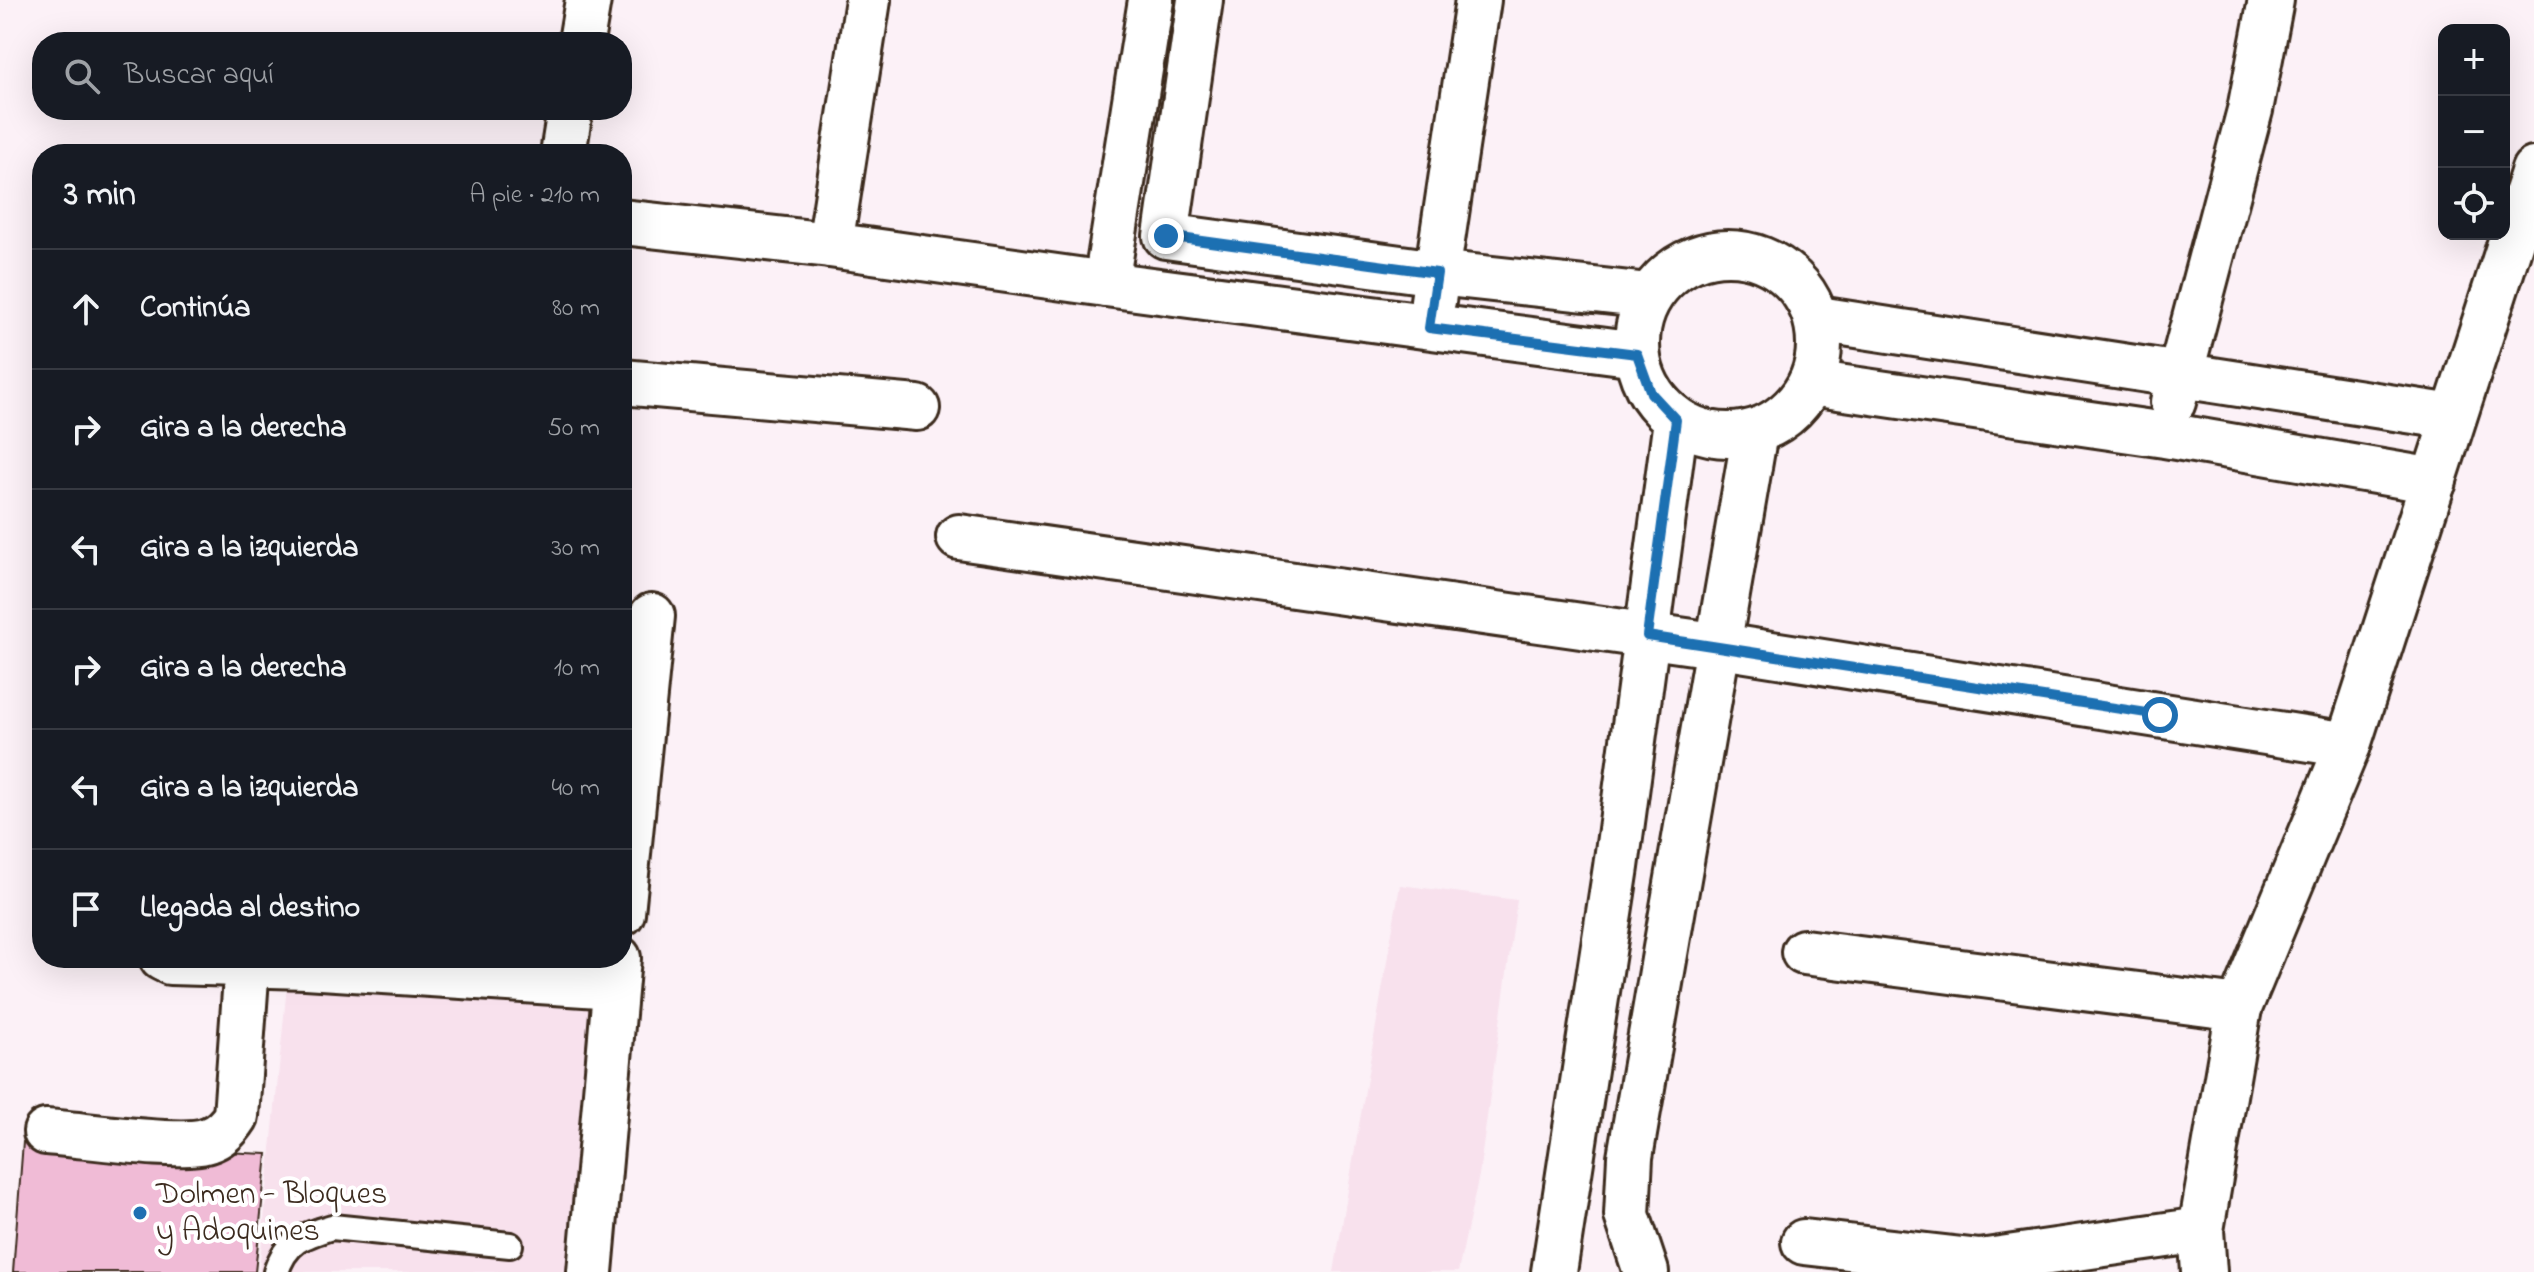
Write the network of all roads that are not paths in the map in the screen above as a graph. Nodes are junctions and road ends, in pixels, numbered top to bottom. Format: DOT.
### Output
graph roads {
  1 [pos="588,0"];
  2 [pos="868,0"];
  3 [pos="1151,0"];
  4 [pos="1200,0"];
  5 [pos="1478,0"];
  6 [pos="2271,0"];
  7 [pos="583,32"];
  8 [pos="568,120"];
  9 [pos="565,144"];
  10 [pos="2534,170"];
  11 [pos="632,223"];
  12 [pos="1116,229"];
  13 [pos="1166,236"];
  14 [pos="830,245"];
  15 [pos="1437,273"];
  16 [pos="1106,284"];
  17 [pos="1156,293"];
  18 [pos="1649,296"];
  19 [pos="1818,319"];
  20 [pos="1429,328"];
  21 [pos="1637,354"];
  22 [pos="2179,375"];
  23 [pos="632,383"];
  24 [pos="1811,383"];
  25 [pos="917,408"];
  26 [pos="2453,417"];
  27 [pos="1676,420"];
  28 [pos="1755,432"];
  29 [pos="2165,435"];
  30 [pos="2434,481"];
  31 [pos="959,537"];
  32 [pos="652,616"];
  33 [pos="1647,636"];
  34 [pos="1721,646"];
  35 [pos="2348,745"];
  36 [pos="1626,791"];
  37 [pos="1691,804"];
  38 [pos="632,814"];
  39 [pos="1804,952"];
  40 [pos="247,968"];
  41 [pos="492,968"];
  42 [pos="616,972"];
  43 [pos="2239,1008"];
  44 [pos="1593,1014"];
  45 [pos="1654,1024"];
  46 [pos="46,1132"];
  47 [pos="1571,1149"];
  48 [pos="1630,1157"];
  49 [pos="1804,1242"];
  50 [pos="510,1245"];
  51 [pos="2202,1251"];
  52 [pos="276,1272"];
  53 [pos="590,1272"];
  54 [pos="1554,1272"];
  55 [pos="1646,1272"];
  1 -- 7 [label="street"];
  2 -- 14 [label="street"];
  3 -- 12 [label="street"];
  4 -- 13 [label="street"];
  5 -- 15 [label="street"];
  6 -- 22 [label="street"];
  8 -- 9 [label="street"];
  10 -- 26 [label="street"];
  11 -- 14 [label="street"];
  12 -- 13 [label="street"];
  12 -- 16 [label="street"];
  13 -- 15 [label="street"];
  13 -- 17 [label="street"];
  14 -- 16 [label="street"];
  15 -- 18 [label="street"];
  15 -- 20 [label="street"];
  16 -- 17 [label="street"];
  17 -- 20 [label="street"];
  18 -- 19 [label="street"];
  18 -- 21 [label="street"];
  19 -- 22 [label="street"];
  19 -- 24 [label="street"];
  20 -- 21 [label="street"];
  21 -- 27 [label="street"];
  22 -- 26 [label="street"];
  22 -- 29 [label="street"];
  23 -- 25 [label="street"];
  24 -- 28 [label="street"];
  24 -- 29 [label="street"];
  26 -- 30 [label="street"];
  27 -- 28 [label="street"];
  27 -- 33 [label="street"];
  28 -- 34 [label="street"];
  29 -- 30 [label="street"];
  30 -- 35 [label="street"];
  31 -- 33 [label="street"];
  32 -- 38 [label="street"];
  33 -- 34 [label="street"];
  33 -- 36 [label="street"];
  34 -- 35 [label="street"];
  34 -- 37 [label="street"];
  35 -- 43 [label="street"];
  36 -- 37 [label="street"];
  36 -- 44 [label="street"];
  37 -- 45 [label="street"];
  39 -- 43 [label="street"];
  40 -- 46 [label="street"];
  41 -- 42 [label="street"];
  42 -- 53 [label="street"];
  43 -- 51 [label="street"];
  44 -- 45 [label="street"];
  44 -- 47 [label="street"];
  45 -- 48 [label="street"];
  47 -- 48 [label="street"];
  47 -- 54 [label="street"];
  48 -- 55 [label="street"];
  49 -- 51 [label="street"];
  50 -- 52 [label="lane"];
}
